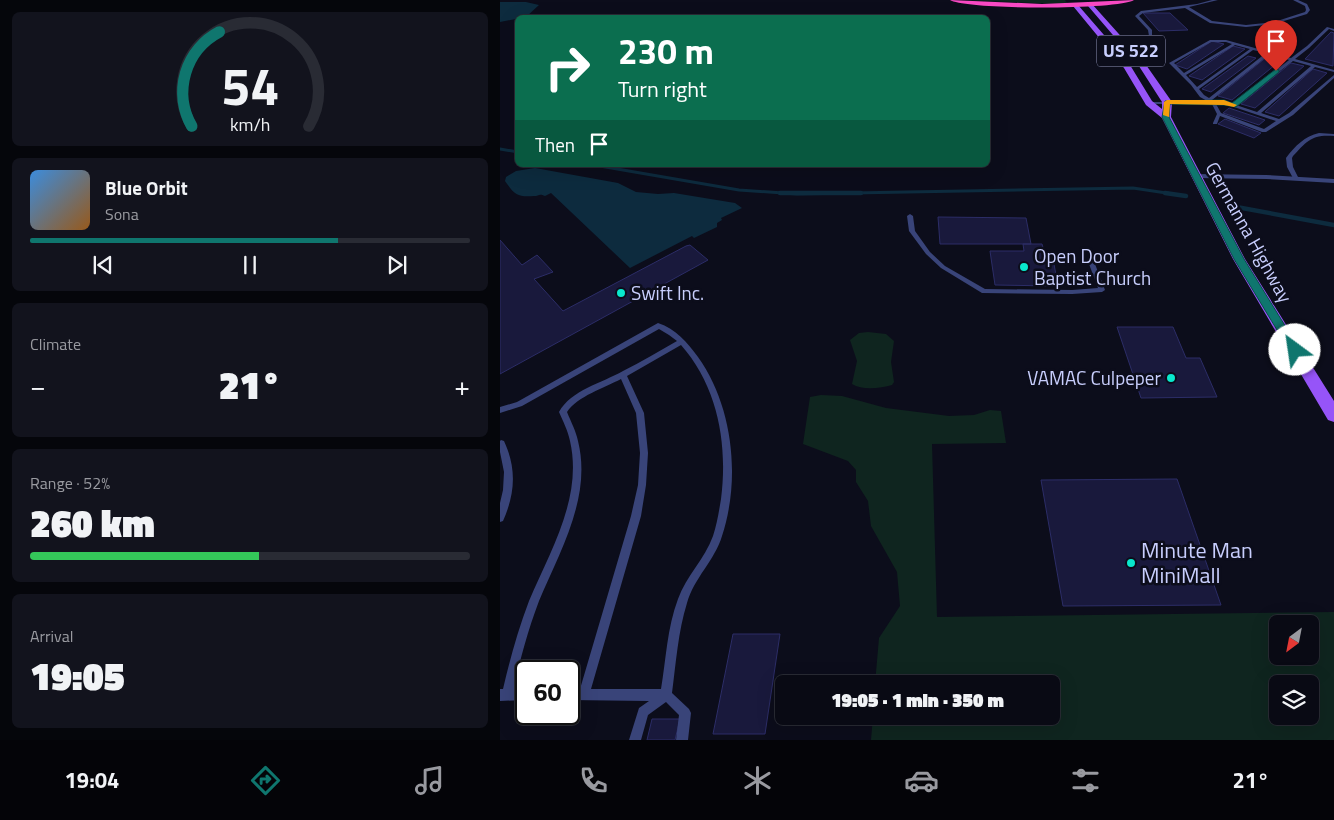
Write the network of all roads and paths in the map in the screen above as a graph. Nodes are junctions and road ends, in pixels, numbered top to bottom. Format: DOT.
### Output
graph roads {
  1 [pos="953,0"];
  2 [pos="1131,0"];
  3 [pos="1216,0"];
  4 [pos="1295,0"];
  5 [pos="1087,2"];
  6 [pos="1073,3"];
  7 [pos="1185,6"];
  8 [pos="1334,30"];
  9 [pos="1122,40"];
  10 [pos="1234,44"];
  11 [pos="1252,49"];
  12 [pos="1269,53"];
  13 [pos="1291,59"];
  14 [pos="1314,66"];
  15 [pos="1334,71"];
  16 [pos="1184,75"];
  17 [pos="1334,76"];
  18 [pos="1197,89"];
  19 [pos="1211,101"];
  20 [pos="1167,102"];
  21 [pos="1149,103"];
  22 [pos="1233,105"];
  23 [pos="1219,114"];
  24 [pos="1257,114"];
  25 [pos="1166,117"];
  26 [pos="1279,121"];
  27 [pos="1215,123"];
  28 [pos="1334,135"];
  29 [pos="1196,176"];
  30 [pos="1296,179"];
  31 [pos="1334,181"];
  32 [pos="910,216"];
  33 [pos="1092,264"];
  34 [pos="682,341"];
  35 [pos="623,376"];
  36 [pos="500,410"];
  37 [pos="1334,415"];
  38 [pos="501,444"];
  39 [pos="500,518"];
  40 [pos="503,695"];
  41 [pos="580,695"];
  42 [pos="584,695"];
  43 [pos="666,695"];
  44 [pos="636,740"];
  45 [pos="682,740"];
  1 -- 6 [label="highway"];
  2 -- 5 [label="highway"];
  3 -- 7 [label="lane"];
  4 -- 7 [label="lane"];
  5 -- 6 [label="highway"];
  5 -- 9 [label="main road, US 522"];
  6 -- 21 [label="main road, Germanna Highway / US 522"];
  7 -- 9 [label="lane"];
  8 -- 13 [label="lane"];
  9 -- 20 [label="main road, US 522"];
  10 -- 11 [label="lane"];
  10 -- 16 [label="lane"];
  10 -- 16 [label="lane"];
  11 -- 12 [label="lane"];
  11 -- 18 [label="lane"];
  12 -- 13 [label="lane"];
  12 -- 19 [label="lane"];
  13 -- 14 [label="lane"];
  13 -- 22 [label="lane"];
  14 -- 15 [label="lane"];
  14 -- 24 [label="lane"];
  16 -- 18 [label="lane"];
  17 -- 26 [label="lane"];
  18 -- 19 [label="lane"];
  19 -- 20 [label="lane"];
  19 -- 22 [label="lane"];
  19 -- 23 [label="lane"];
  20 -- 21 [label="lane"];
  20 -- 25 [label="main road"];
  21 -- 25 [label="main road, Germanna Highway / US 522"];
  22 -- 24 [label="lane"];
  23 -- 26 [label="lane"];
  23 -- 27 [label="lane"];
  24 -- 26 [label="lane"];
  25 -- 29 [label="main road, Germanna Highway / US 522"];
  28 -- 30 [label="lane"];
  29 -- 30 [label="street"];
  29 -- 37 [label="main road, Germanna Highway / US 522"];
  30 -- 31 [label="street"];
  32 -- 33 [label="lane"];
  34 -- 35 [label="lane"];
  34 -- 36 [label="lane"];
  34 -- 43 [label="lane"];
  35 -- 40 [label="lane"];
  35 -- 42 [label="lane"];
  38 -- 39 [label="lane"];
  41 -- 42 [label="lane"];
  42 -- 43 [label="lane"];
  43 -- 44 [label="lane"];
  43 -- 45 [label="lane"];
}
